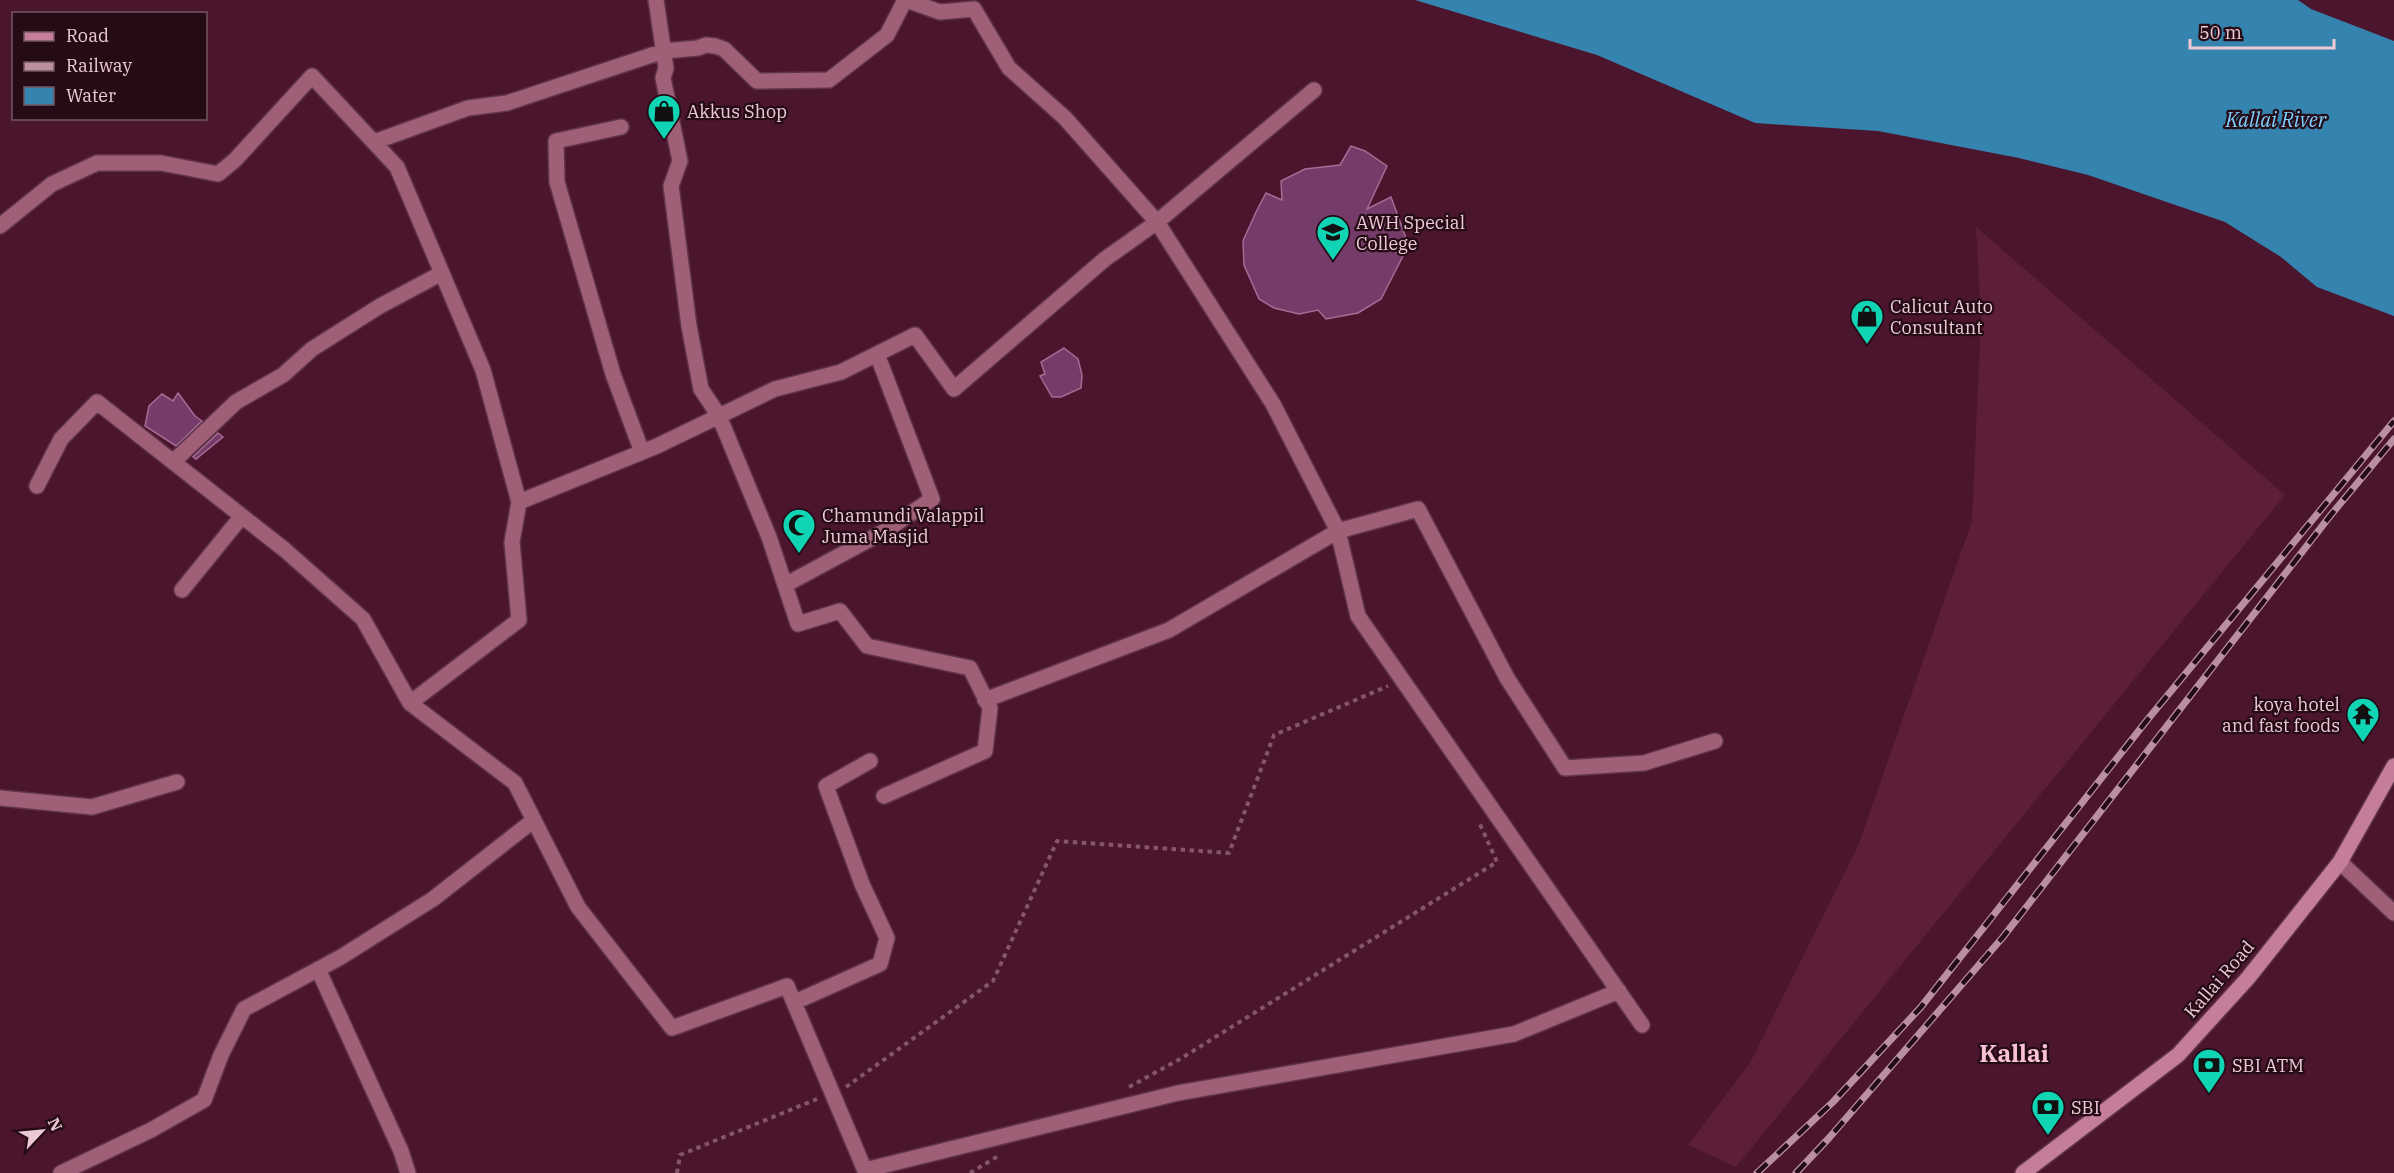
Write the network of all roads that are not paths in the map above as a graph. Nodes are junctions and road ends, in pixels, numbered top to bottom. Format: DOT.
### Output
graph roads {
  1 [pos="656,0"];
  2 [pos="906,0"];
  3 [pos="664,51"];
  4 [pos="1314,90"];
  5 [pos="621,127"];
  6 [pos="374,142"];
  7 [pos="1157,222"];
  8 [pos="0,226"];
  9 [pos="441,273"];
  10 [pos="877,354"];
  11 [pos="719,416"];
  12 [pos="642,452"];
  13 [pos="173,462"];
  14 [pos="38,486"];
  15 [pos="519,502"];
  16 [pos="242,516"];
  17 [pos="1338,531"];
  18 [pos="785,585"];
  19 [pos="182,590"];
  20 [pos="985,700"];
  21 [pos="410,703"];
  22 [pos="1715,741"];
  23 [pos="870,761"];
  24 [pos="2394,766"];
  25 [pos="177,782"];
  26 [pos="884,796"];
  27 [pos="0,798"];
  28 [pos="534,820"];
  29 [pos="2340,862"];
  30 [pos="2394,913"];
  31 [pos="318,969"];
  32 [pos="1619,992"];
  33 [pos="795,1002"];
  34 [pos="1642,1025"];
  35 [pos="866,1171"];
  36 [pos="61,1173"];
  37 [pos="408,1173"];
  38 [pos="2023,1173"];
  1 -- 3 [label="street"];
  2 -- 3 [label="street"];
  2 -- 7 [label="street"];
  3 -- 6 [label="street"];
  3 -- 11 [label="street"];
  4 -- 7 [label="street"];
  5 -- 12 [label="street"];
  6 -- 8 [label="street"];
  6 -- 9 [label="street"];
  7 -- 10 [label="street"];
  7 -- 17 [label="street"];
  9 -- 13 [label="street"];
  9 -- 15 [label="street"];
  10 -- 11 [label="street"];
  10 -- 18 [label="street"];
  11 -- 12 [label="street"];
  11 -- 18 [label="street"];
  12 -- 15 [label="street"];
  13 -- 14 [label="street"];
  13 -- 16 [label="street"];
  15 -- 21 [label="street"];
  16 -- 19 [label="street"];
  16 -- 21 [label="street"];
  17 -- 20 [label="street"];
  17 -- 22 [label="street"];
  17 -- 32 [label="street"];
  18 -- 20 [label="street"];
  20 -- 26 [label="street"];
  21 -- 28 [label="street"];
  23 -- 33 [label="street"];
  24 -- 29 [label="main road, Kallai Road"];
  25 -- 27 [label="street"];
  28 -- 31 [label="street"];
  28 -- 33 [label="street"];
  29 -- 30 [label="street"];
  29 -- 38 [label="main road, Kallai Road"];
  31 -- 36 [label="street"];
  31 -- 37 [label="street"];
  32 -- 34 [label="street"];
  32 -- 35 [label="street"];
  33 -- 35 [label="street"];
}
